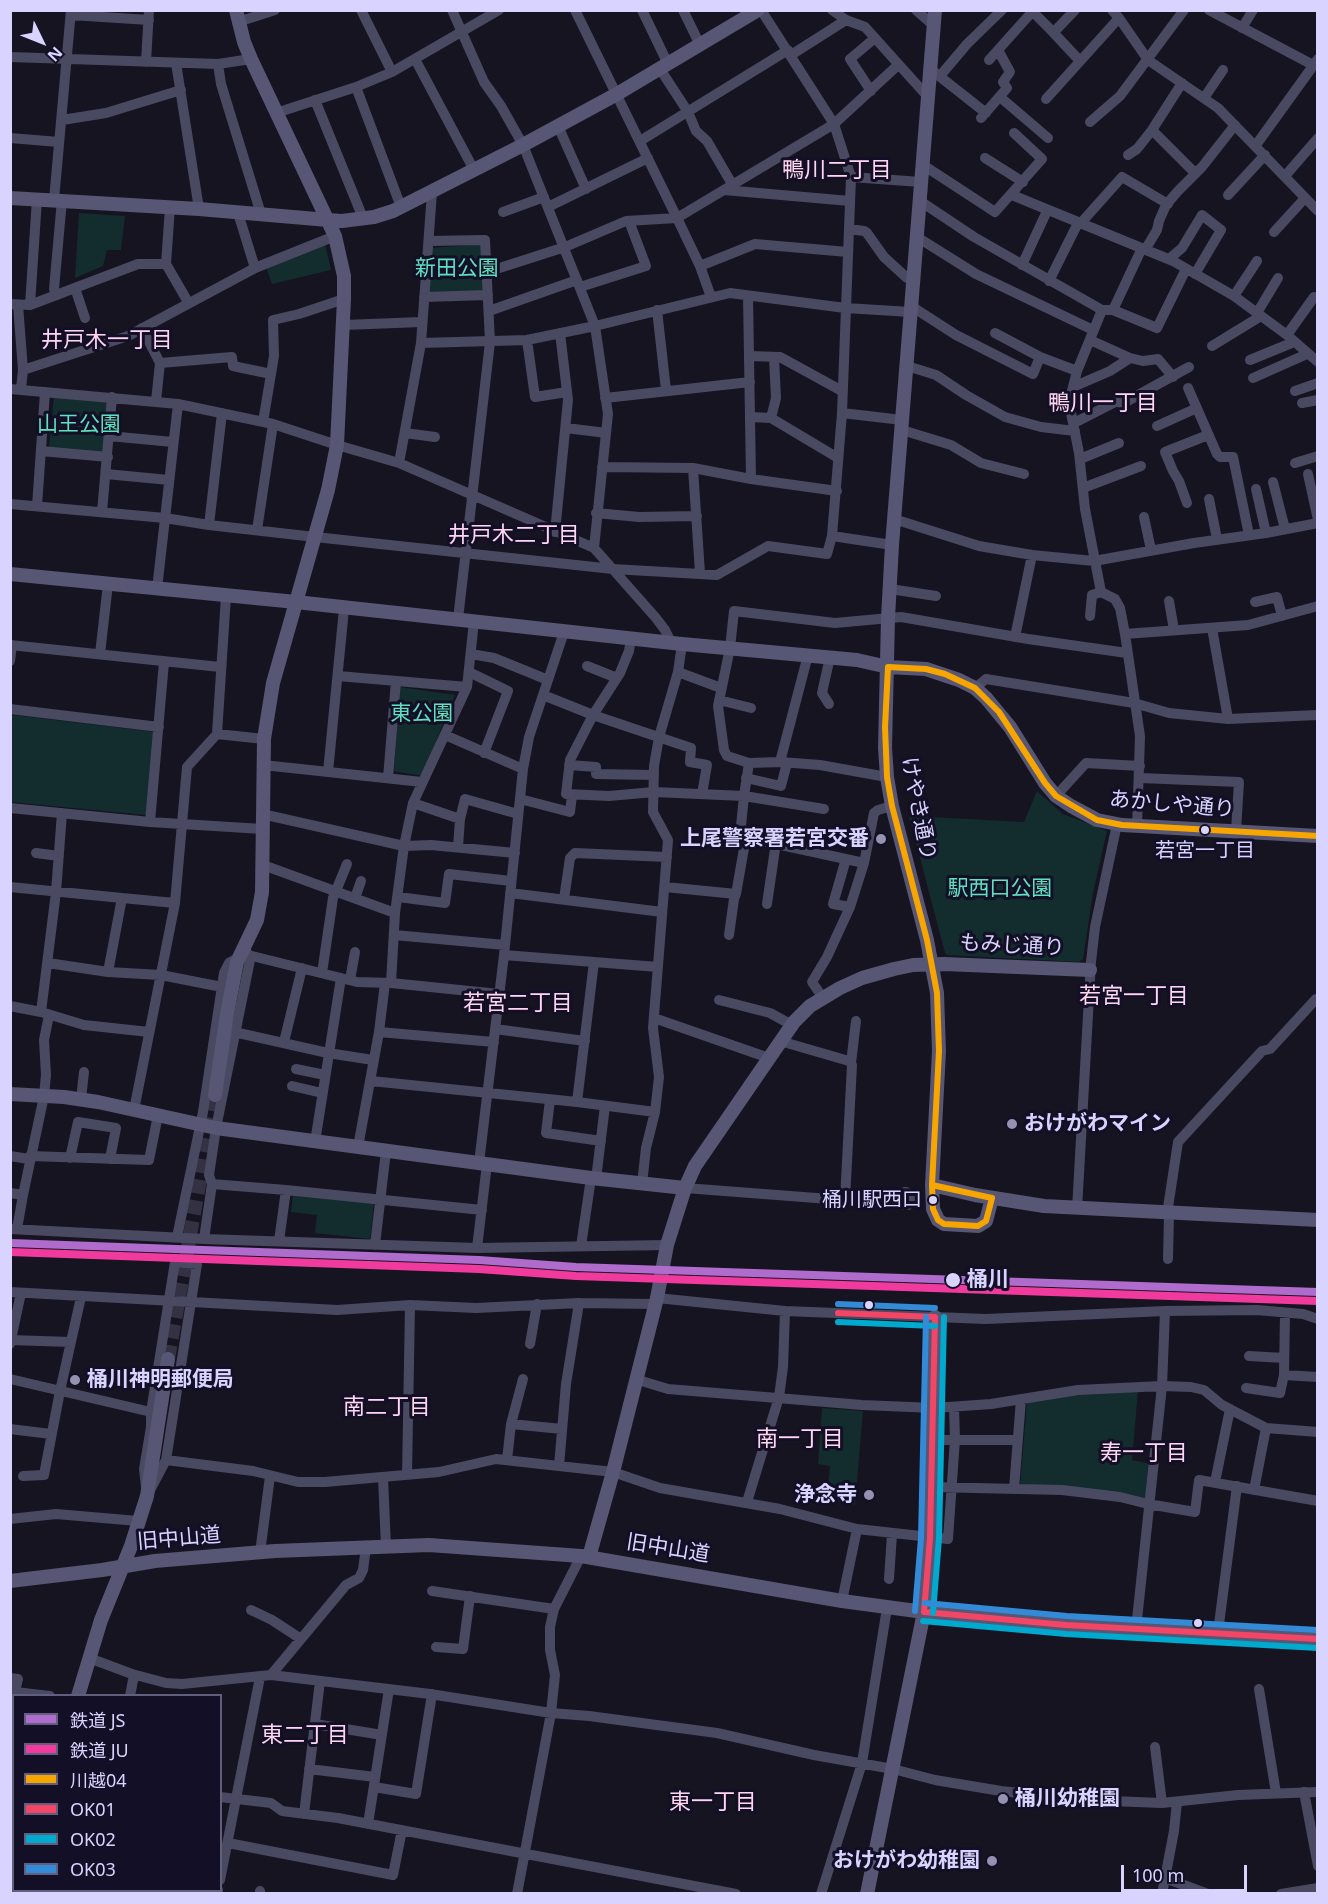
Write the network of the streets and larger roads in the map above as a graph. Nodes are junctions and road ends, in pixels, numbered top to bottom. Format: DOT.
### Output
graph roads {
  1 [pos="275,10"];
  2 [pos="361,10"];
  3 [pos="452,10"];
  4 [pos="499,10"];
  5 [pos="575,10"];
  6 [pos="642,10"];
  7 [pos="683,10"];
  8 [pos="760,10"];
  9 [pos="831,10"];
  10 [pos="916,10"];
  11 [pos="935,10"];
  12 [pos="1002,10"];
  13 [pos="1075,10"];
  14 [pos="1184,10"];
  15 [pos="1209,10"];
  16 [pos="1253,10"];
  17 [pos="1031,11"];
  18 [pos="71,13"];
  19 [pos="1116,14"];
  20 [pos="149,15"];
  21 [pos="237,16"];
  22 [pos="846,20"];
  23 [pos="933,25"];
  24 [pos="1242,28"];
  25 [pos="1054,32"];
  26 [pos="462,33"];
  27 [pos="875,38"];
  28 [pos="700,45"];
  29 [pos="998,50"];
  30 [pos="789,53"];
  31 [pos="10,57"];
  32 [pos="251,59"];
  33 [pos="415,59"];
  34 [pos="68,60"];
  35 [pos="989,60"];
  36 [pos="1148,60"];
  37 [pos="1080,61"];
  38 [pos="146,62"];
  39 [pos="1316,62"];
  40 [pos="176,63"];
  41 [pos="218,64"];
  42 [pos="898,64"];
  43 [pos="664,66"];
  44 [pos="1223,70"];
  45 [pos="392,72"];
  46 [pos="935,73"];
  47 [pos="1182,83"];
  48 [pos="356,87"];
  49 [pos="181,90"];
  50 [pos="871,91"];
  51 [pos="617,94"];
  52 [pos="928,97"];
  53 [pos="1000,97"];
  54 [pos="1046,99"];
  55 [pos="1204,99"];
  56 [pos="315,100"];
  57 [pos="688,112"];
  58 [pos="276,113"];
  59 [pos="62,120"];
  60 [pos="1090,122"];
  61 [pos="834,124"];
  62 [pos="1235,125"];
  63 [pos="558,126"];
  64 [pos="1152,130"];
  65 [pos="1014,133"];
  66 [pos="10,138"];
  67 [pos="1048,138"];
  68 [pos="1317,138"];
  69 [pos="640,141"];
  70 [pos="59,142"];
  71 [pos="523,145"];
  72 [pos="1256,146"];
  73 [pos="1128,155"];
  74 [pos="1265,155"];
  75 [pos="648,158"];
  76 [pos="985,158"];
  77 [pos="922,165"];
  78 [pos="474,170"];
  79 [pos="1196,173"];
  80 [pos="1285,176"];
  81 [pos="851,177"];
  82 [pos="921,182"];
  83 [pos="1023,182"];
  84 [pos="728,187"];
  85 [pos="586,189"];
  86 [pos="432,192"];
  87 [pos="1012,195"];
  88 [pos="1228,195"];
  89 [pos="10,198"];
  90 [pos="1305,198"];
  91 [pos="37,199"];
  92 [pos="58,200"];
  93 [pos="850,201"];
  94 [pos="920,201"];
  95 [pos="546,202"];
  96 [pos="1168,204"];
  97 [pos="170,207"];
  98 [pos="401,207"];
  99 [pos="199,209"];
  100 [pos="1047,210"];
  101 [pos="1317,211"];
  102 [pos="503,212"];
  103 [pos="238,213"];
  104 [pos="261,214"];
  105 [pos="363,218"];
  106 [pos="677,218"];
  107 [pos="328,220"];
  108 [pos="629,221"];
  109 [pos="1079,224"];
  110 [pos="849,229"];
  111 [pos="1274,232"];
  112 [pos="335,236"];
  113 [pos="917,237"];
  114 [pos="429,241"];
  115 [pos="565,247"];
  116 [pos="1143,249"];
  117 [pos="848,252"];
  118 [pos="1169,259"];
  119 [pos="1257,261"];
  120 [pos="166,264"];
  121 [pos="1022,265"];
  122 [pos="700,266"];
  123 [pos="255,268"];
  124 [pos="1191,271"];
  125 [pos="487,272"];
  126 [pos="1278,278"];
  127 [pos="913,279"];
  128 [pos="1049,281"];
  129 [pos="579,284"];
  130 [pos="75,288"];
  131 [pos="57,295"];
  132 [pos="488,295"];
  133 [pos="748,296"];
  134 [pos="1234,296"];
  135 [pos="424,297"];
  136 [pos="711,297"];
  137 [pos="1314,297"];
  138 [pos="344,299"];
  139 [pos="188,302"];
  140 [pos="19,305"];
  141 [pos="845,308"];
  142 [pos="911,309"];
  143 [pos="657,310"];
  144 [pos="1108,310"];
  145 [pos="489,311"];
  146 [pos="1259,315"];
  147 [pos="85,318"];
  148 [pos="422,322"];
  149 [pos="343,325"];
  150 [pos="595,326"];
  151 [pos="142,328"];
  152 [pos="560,333"];
  153 [pos="995,333"];
  154 [pos="1091,335"];
  155 [pos="1290,338"];
  156 [pos="527,340"];
  157 [pos="490,342"];
  158 [pos="421,343"];
  159 [pos="1212,346"];
  160 [pos="1307,354"];
  161 [pos="749,356"];
  162 [pos="774,357"];
  163 [pos="1040,357"];
  164 [pos="1130,358"];
  165 [pos="1250,360"];
  166 [pos="1317,362"];
  167 [pos="160,363"];
  168 [pos="907,366"];
  169 [pos="1189,367"];
  170 [pos="23,370"];
  171 [pos="1077,371"];
  172 [pos="271,374"];
  173 [pos="1173,377"];
  174 [pos="1253,378"];
  175 [pos="750,382"];
  176 [pos="1317,383"];
  177 [pos="1073,387"];
  178 [pos="1188,388"];
  179 [pos="16,389"];
  180 [pos="666,390"];
  181 [pos="842,391"];
  182 [pos="1295,391"];
  183 [pos="45,392"];
  184 [pos="567,392"];
  185 [pos="112,397"];
  186 [pos="604,398"];
  187 [pos="1317,400"];
  188 [pos="156,401"];
  189 [pos="178,404"];
  190 [pos="1302,404"];
  191 [pos="1197,408"];
  192 [pos="222,413"];
  193 [pos="842,413"];
  194 [pos="750,417"];
  195 [pos="771,418"];
  196 [pos="268,423"];
  197 [pos="902,425"];
  198 [pos="1157,426"];
  199 [pos="1074,427"];
  200 [pos="566,428"];
  201 [pos="405,433"];
  202 [pos="606,433"];
  203 [pos="1209,435"];
  204 [pos="109,436"];
  205 [pos="435,437"];
  206 [pos="173,442"];
  207 [pos="1119,443"];
  208 [pos="337,445"];
  209 [pos="40,451"];
  210 [pos="1317,456"];
  211 [pos="108,457"];
  212 [pos="838,458"];
  213 [pos="1080,459"];
  214 [pos="399,463"];
  215 [pos="1295,463"];
  216 [pos="1141,466"];
  217 [pos="602,467"];
  218 [pos="693,468"];
  219 [pos="106,474"];
  220 [pos="1024,474"];
  221 [pos="1308,474"];
  222 [pos="751,479"];
  223 [pos="170,480"];
  224 [pos="1274,482"];
  225 [pos="1083,488"];
  226 [pos="1256,489"];
  227 [pos="837,491"];
  228 [pos="471,495"];
  229 [pos="1209,499"];
  230 [pos="1187,503"];
  231 [pos="10,504"];
  232 [pos="37,506"];
  233 [pos="102,512"];
  234 [pos="596,513"];
  235 [pos="697,516"];
  236 [pos="1144,517"];
  237 [pos="165,518"];
  238 [pos="894,519"];
  239 [pos="1317,521"];
  240 [pos="209,525"];
  241 [pos="1285,529"];
  242 [pos="257,530"];
  243 [pos="555,532"];
  244 [pos="1266,533"];
  245 [pos="1249,535"];
  246 [pos="832,536"];
  247 [pos="315,537"];
  248 [pos="1217,540"];
  249 [pos="892,545"];
  250 [pos="594,548"];
  251 [pos="1151,550"];
  252 [pos="465,553"];
  253 [pos="1032,555"];
  254 [pos="1094,561"];
  255 [pos="613,569"];
  256 [pos="700,573"];
  257 [pos="10,574"];
  258 [pos="108,584"];
  259 [pos="157,589"];
  260 [pos="890,589"];
  261 [pos="1101,592"];
  262 [pos="226,596"];
  263 [pos="936,596"];
  264 [pos="1168,601"];
  265 [pos="296,602"];
  266 [pos="1255,602"];
  267 [pos="1317,606"];
  268 [pos="344,609"];
  269 [pos="1090,616"];
  270 [pos="1282,616"];
  271 [pos="888,618"];
  272 [pos="458,619"];
  273 [pos="474,621"];
  274 [pos="1212,628"];
  275 [pos="1174,630"];
  276 [pos="564,632"];
  277 [pos="1125,634"];
  278 [pos="1015,637"];
  279 [pos="631,639"];
  280 [pos="677,643"];
  281 [pos="11,645"];
  282 [pos="730,648"];
  283 [pos="1127,653"];
  284 [pos="100,654"];
  285 [pos="471,654"];
  286 [pos="808,655"];
  287 [pos="830,657"];
  288 [pos="10,661"];
  289 [pos="164,662"];
  290 [pos="588,666"];
  291 [pos="220,667"];
  292 [pos="888,667"];
  293 [pos="469,672"];
  294 [pos="678,672"];
  295 [pos="338,675"];
  296 [pos="617,678"];
  297 [pos="548,680"];
  298 [pos="396,681"];
  299 [pos="467,687"];
  300 [pos="975,688"];
  301 [pos="543,694"];
  302 [pos="720,694"];
  303 [pos="1134,702"];
  304 [pos="829,704"];
  305 [pos="751,708"];
  306 [pos="10,709"];
  307 [pos="593,715"];
  308 [pos="1317,715"];
  309 [pos="1228,719"];
  310 [pos="159,727"];
  311 [pos="217,734"];
  312 [pos="444,735"];
  313 [pos="658,737"];
  314 [pos="264,739"];
  315 [pos="484,753"];
  316 [pos="784,762"];
  317 [pos="749,763"];
  318 [pos="263,765"];
  319 [pos="569,765"];
  320 [pos="1140,766"];
  321 [pos="523,769"];
  322 [pos="328,772"];
  323 [pos="654,776"];
  324 [pos="887,777"];
  325 [pos="387,778"];
  326 [pos="746,778"];
  327 [pos="1140,778"];
  328 [pos="422,782"];
  329 [pos="654,792"];
  330 [pos="702,794"];
  331 [pos="572,795"];
  332 [pos="1056,795"];
  333 [pos="744,796"];
  334 [pos="520,799"];
  335 [pos="413,803"];
  336 [pos="892,806"];
  337 [pos="10,808"];
  338 [pos="824,809"];
  339 [pos="62,813"];
  340 [pos="262,814"];
  341 [pos="518,814"];
  342 [pos="460,819"];
  343 [pos="150,822"];
  344 [pos="1116,824"];
  345 [pos="183,825"];
  346 [pos="1137,826"];
  347 [pos="262,829"];
  348 [pos="1236,831"];
  349 [pos="1317,836"];
  350 [pos="746,837"];
  351 [pos="776,843"];
  352 [pos="404,846"];
  353 [pos="458,847"];
  354 [pos="36,853"];
  355 [pos="514,853"];
  356 [pos="59,856"];
  357 [pos="667,856"];
  358 [pos="846,859"];
  359 [pos="864,863"];
  360 [pos="347,864"];
  361 [pos="263,865"];
  362 [pos="361,881"];
  363 [pos="10,887"];
  364 [pos="511,887"];
  365 [pos="665,887"];
  366 [pos="336,891"];
  367 [pos="56,892"];
  368 [pos="736,894"];
  369 [pos="398,897"];
  370 [pos="122,898"];
  371 [pos="355,898"];
  372 [pos="564,899"];
  373 [pos="175,903"];
  374 [pos="767,904"];
  375 [pos="850,907"];
  376 [pos="662,912"];
  377 [pos="395,913"];
  378 [pos="729,934"];
  379 [pos="394,935"];
  380 [pos="504,950"];
  381 [pos="355,952"];
  382 [pos="244,953"];
  383 [pos="48,963"];
  384 [pos="594,963"];
  385 [pos="932,964"];
  386 [pos="658,967"];
  387 [pos="303,968"];
  388 [pos="1090,970"];
  389 [pos="108,972"];
  390 [pos="322,973"];
  391 [pos="161,975"];
  392 [pos="346,979"];
  393 [pos="388,983"];
  394 [pos="222,987"];
  395 [pos="499,994"];
  396 [pos="823,998"];
  397 [pos="1316,999"];
  398 [pos="719,1000"];
  399 [pos="10,1006"];
  400 [pos="45,1014"];
  401 [pos="654,1018"];
  402 [pos="856,1022"];
  403 [pos="792,1025"];
  404 [pos="495,1029"];
  405 [pos="150,1032"];
  406 [pos="234,1032"];
  407 [pos="379,1032"];
  408 [pos="585,1041"];
  409 [pos="780,1041"];
  410 [pos="284,1042"];
  411 [pos="494,1042"];
  412 [pos="328,1053"];
  413 [pos="769,1058"];
  414 [pos="373,1060"];
  415 [pos="851,1063"];
  416 [pos="296,1069"];
  417 [pos="84,1072"];
  418 [pos="325,1075"];
  419 [pos="371,1081"];
  420 [pos="292,1086"];
  421 [pos="322,1093"];
  422 [pos="488,1093"];
  423 [pos="10,1094"];
  424 [pos="214,1095"];
  425 [pos="44,1096"];
  426 [pos="81,1099"];
  427 [pos="550,1100"];
  428 [pos="577,1102"];
  429 [pos="605,1106"];
  430 [pos="134,1110"];
  431 [pos="656,1112"];
  432 [pos="158,1115"];
  433 [pos="199,1124"];
  434 [pos="216,1128"];
  435 [pos="601,1141"];
  436 [pos="315,1142"];
  437 [pos="358,1147"];
  438 [pos="386,1151"];
  439 [pos="10,1156"];
  440 [pos="29,1158"];
  441 [pos="70,1158"];
  442 [pos="110,1159"];
  443 [pos="483,1164"];
  444 [pos="594,1178"];
  445 [pos="212,1184"];
  446 [pos="642,1184"];
  447 [pos="932,1185"];
  448 [pos="685,1188"];
  449 [pos="286,1190"];
  450 [pos="10,1194"];
  451 [pos="23,1195"];
  452 [pos="380,1198"];
  453 [pos="992,1198"];
  454 [pos="845,1200"];
  455 [pos="865,1201"];
  456 [pos="1077,1209"];
  457 [pos="482,1210"];
  458 [pos="1168,1214"];
  459 [pos="1317,1220"];
  460 [pos="14,1229"];
  461 [pos="177,1237"];
  462 [pos="204,1239"];
  463 [pos="279,1241"];
  464 [pos="375,1245"];
  465 [pos="667,1245"];
  466 [pos="581,1246"];
  467 [pos="477,1248"];
  468 [pos="1168,1259"];
  469 [pos="16,1293"];
  470 [pos="81,1297"];
  471 [pos="168,1301"];
  472 [pos="656,1301"];
  473 [pos="192,1302"];
  474 [pos="579,1303"];
  475 [pos="537,1304"];
  476 [pos="410,1305"];
  477 [pos="785,1311"];
  478 [pos="1165,1311"];
  479 [pos="1285,1313"];
  480 [pos="935,1317"];
  481 [pos="1317,1319"];
  482 [pos="11,1341"];
  483 [pos="71,1342"];
  484 [pos="530,1344"];
  485 [pos="1249,1356"];
  486 [pos="1284,1358"];
  487 [pos="168,1359"];
  488 [pos="1284,1375"];
  489 [pos="1317,1377"];
  490 [pos="10,1379"];
  491 [pos="523,1379"];
  492 [pos="635,1379"];
  493 [pos="1162,1386"];
  494 [pos="1246,1388"];
  495 [pos="60,1391"];
  496 [pos="779,1397"];
  497 [pos="1020,1399"];
  498 [pos="954,1407"];
  499 [pos="934,1408"];
  500 [pos="1230,1409"];
  501 [pos="151,1412"];
  502 [pos="511,1424"];
  503 [pos="1266,1428"];
  504 [pos="10,1429"];
  505 [pos="562,1429"];
  506 [pos="1317,1432"];
  507 [pos="51,1434"];
  508 [pos="955,1439"];
  509 [pos="933,1440"];
  510 [pos="1017,1440"];
  511 [pos="166,1460"];
  512 [pos="507,1460"];
  513 [pos="559,1466"];
  514 [pos="613,1472"];
  515 [pos="407,1475"];
  516 [pos="23,1476"];
  517 [pos="270,1476"];
  518 [pos="383,1477"];
  519 [pos="1215,1482"];
  520 [pos="1237,1486"];
  521 [pos="932,1487"];
  522 [pos="951,1487"];
  523 [pos="1014,1489"];
  524 [pos="1254,1490"];
  525 [pos="147,1496"];
  526 [pos="1317,1501"];
  527 [pos="747,1502"];
  528 [pos="1148,1504"];
  529 [pos="10,1519"];
  530 [pos="138,1521"];
  531 [pos="858,1529"];
  532 [pos="892,1533"];
  533 [pos="930,1538"];
  534 [pos="386,1546"];
  535 [pos="366,1547"];
  536 [pos="260,1552"];
  537 [pos="585,1557"];
  538 [pos="123,1565"];
  539 [pos="889,1579"];
  540 [pos="10,1581"];
  541 [pos="432,1591"];
  542 [pos="470,1596"];
  543 [pos="842,1601"];
  544 [pos="554,1608"];
  545 [pos="887,1608"];
  546 [pos="251,1610"];
  547 [pos="924,1612"];
  548 [pos="1136,1629"];
  549 [pos="1218,1632"];
  550 [pos="301,1639"];
  551 [pos="1317,1639"];
  552 [pos="436,1647"];
  553 [pos="89,1658"];
  554 [pos="134,1675"];
  555 [pos="265,1676"];
  556 [pos="10,1678"];
  557 [pos="320,1681"];
  558 [pos="196,1683"];
  559 [pos="389,1689"];
  560 [pos="1259,1689"];
  561 [pos="38,1694"];
  562 [pos="78,1694"];
  563 [pos="130,1694"];
  564 [pos="193,1694"];
  565 [pos="432,1694"];
  566 [pos="551,1713"];
  567 [pos="315,1724"];
  568 [pos="382,1736"];
  569 [pos="1155,1747"];
  570 [pos="862,1763"];
  571 [pos="309,1769"];
  572 [pos="893,1769"];
  573 [pos="375,1782"];
  574 [pos="1317,1791"];
  575 [pos="1304,1792"];
  576 [pos="1276,1793"];
  577 [pos="222,1797"];
  578 [pos="236,1800"];
  579 [pos="1177,1802"];
  580 [pos="1162,1803"];
  581 [pos="304,1814"];
  582 [pos="368,1824"];
  583 [pos="402,1830"];
  584 [pos="228,1843"];
  585 [pos="524,1853"];
  586 [pos="1317,1866"];
  587 [pos="222,1871"];
  588 [pos="1165,1878"];
  589 [pos="1317,1888"];
  590 [pos="517,1893"];
  591 [pos="736,1893"];
  592 [pos="821,1893"];
  593 [pos="867,1893"];
  594 [pos="1162,1893"];
  595 [pos="1208,1893"];
  596 [pos="1284,1893"];
  1 -- 21 [label="street"];
  2 -- 45 [label="street"];
  3 -- 26 [label="street"];
  4 -- 26 [label="street"];
  5 -- 51 [label="street"];
  6 -- 43 [label="street"];
  7 -- 28 [label="street"];
  8 -- 28 [label="street"];
  8 -- 30 [label="street"];
  9 -- 22 [label="street"];
  10 -- 23 [label="street"];
  11 -- 23 [label="street, けやき通り"];
  12 -- 46 [label="street"];
  13 -- 25 [label="street"];
  14 -- 36 [label="street"];
  15 -- 24 [label="street"];
  16 -- 24 [label="street"];
  17 -- 25 [label="street"];
  17 -- 29 [label="street"];
  18 -- 20 [label="street"];
  18 -- 34 [label="street"];
  19 -- 36 [label="street"];
  19 -- 37 [label="street"];
  20 -- 38 [label="street"];
  21 -- 32 [label="street"];
  22 -- 27 [label="street"];
  22 -- 30 [label="street"];
  23 -- 46 [label="street, けやき通り"];
  24 -- 39 [label="street"];
  25 -- 37 [label="street"];
  26 -- 33 [label="street"];
  26 -- 71 [label="street"];
  27 -- 42 [label="street"];
  27 -- 50 [label="street"];
  28 -- 43 [label="street"];
  29 -- 35 [label="street"];
  29 -- 53 [label="street"];
  30 -- 57 [label="street"];
  30 -- 61 [label="street"];
  31 -- 34 [label="street"];
  32 -- 41 [label="street"];
  32 -- 58 [label="street"];
  33 -- 45 [label="street"];
  33 -- 78 [label="street"];
  34 -- 38 [label="street"];
  34 -- 59 [label="street"];
  36 -- 47 [label="street"];
  36 -- 60 [label="street"];
  37 -- 54 [label="street"];
  38 -- 40 [label="street"];
  39 -- 72 [label="street"];
  40 -- 41 [label="street"];
  40 -- 49 [label="street"];
  41 -- 104 [label="street"];
  42 -- 50 [label="street"];
  42 -- 52 [label="street"];
  43 -- 51 [label="street"];
  43 -- 57 [label="street"];
  44 -- 55 [label="street"];
  45 -- 48 [label="street"];
  46 -- 52 [label="street, けやき通り"];
  46 -- 53 [label="street"];
  47 -- 55 [label="street"];
  47 -- 64 [label="street"];
  48 -- 56 [label="street"];
  48 -- 98 [label="street"];
  49 -- 59 [label="street"];
  49 -- 99 [label="street"];
  50 -- 61 [label="street"];
  51 -- 63 [label="street"];
  51 -- 69 [label="street"];
  52 -- 77 [label="street, けやき通り"];
  53 -- 67 [label="street"];
  55 -- 62 [label="street"];
  56 -- 58 [label="street"];
  56 -- 105 [label="street"];
  57 -- 69 [label="street"];
  57 -- 84 [label="street"];
  58 -- 107 [label="street"];
  59 -- 70 [label="street"];
  61 -- 81 [label="street"];
  61 -- 84 [label="street"];
  62 -- 72 [label="street"];
  62 -- 79 [label="street"];
  63 -- 71 [label="street"];
  63 -- 85 [label="street"];
  64 -- 73 [label="street"];
  64 -- 79 [label="street"];
  65 -- 83 [label="street"];
  66 -- 70 [label="street"];
  68 -- 80 [label="street"];
  69 -- 75 [label="street"];
  70 -- 92 [label="street"];
  71 -- 78 [label="street"];
  71 -- 95 [label="street"];
  72 -- 74 [label="street"];
  74 -- 80 [label="street"];
  74 -- 88 [label="street"];
  75 -- 85 [label="street"];
  75 -- 106 [label="street"];
  76 -- 83 [label="street"];
  77 -- 82 [label="street, けやき通り"];
  77 -- 87 [label="street"];
  78 -- 86 [label="street"];
  79 -- 96 [label="street"];
  80 -- 90 [label="street"];
  81 -- 82 [label="street"];
  81 -- 93 [label="street"];
  82 -- 94 [label="street, けやき通り"];
  83 -- 87 [label="street"];
  84 -- 93 [label="street"];
  84 -- 106 [label="street"];
  85 -- 95 [label="street"];
  86 -- 98 [label="street"];
  86 -- 114 [label="street"];
  87 -- 100 [label="street"];
  89 -- 91 [label="street"];
  90 -- 101 [label="street"];
  90 -- 111 [label="street"];
  91 -- 92 [label="street"];
  91 -- 140 [label="street"];
  92 -- 97 [label="street"];
  92 -- 131 [label="street"];
  93 -- 110 [label="street"];
  94 -- 113 [label="street, けやき通り"];
  94 -- 121 [label="street"];
  95 -- 102 [label="street"];
  95 -- 115 [label="street"];
  96 -- 109 [label="street"];
  96 -- 116 [label="street"];
  97 -- 99 [label="street"];
  97 -- 120 [label="street"];
  98 -- 105 [label="street"];
  99 -- 103 [label="street"];
  100 -- 109 [label="street"];
  100 -- 121 [label="street"];
  103 -- 104 [label="street"];
  103 -- 123 [label="street"];
  104 -- 107 [label="street"];
  105 -- 107 [label="street"];
  106 -- 108 [label="street"];
  106 -- 122 [label="street"];
  107 -- 112 [label="street"];
  108 -- 115 [label="street"];
  108 -- 129 [label="street"];
  109 -- 116 [label="street"];
  109 -- 128 [label="street"];
  110 -- 117 [label="street"];
  110 -- 127 [label="street"];
  112 -- 123 [label="street"];
  112 -- 138 [label="street"];
  113 -- 127 [label="street, けやき通り"];
  113 -- 154 [label="street"];
  114 -- 125 [label="street"];
  114 -- 135 [label="street"];
  115 -- 125 [label="street"];
  115 -- 129 [label="street"];
  116 -- 118 [label="street"];
  116 -- 144 [label="street"];
  117 -- 122 [label="street"];
  117 -- 141 [label="street"];
  118 -- 124 [label="street"];
  118 -- 124 [label="street"];
  119 -- 134 [label="street"];
  120 -- 130 [label="street"];
  120 -- 139 [label="street"];
  121 -- 128 [label="street"];
  122 -- 136 [label="street"];
  123 -- 139 [label="street"];
  124 -- 134 [label="street"];
  124 -- 144 [label="street"];
  125 -- 132 [label="street"];
  126 -- 146 [label="street"];
  127 -- 142 [label="street, けやき通り"];
  128 -- 144 [label="street"];
  129 -- 145 [label="street"];
  129 -- 150 [label="street"];
  130 -- 131 [label="street"];
  130 -- 147 [label="street"];
  131 -- 140 [label="street"];
  132 -- 135 [label="street"];
  132 -- 145 [label="street"];
  133 -- 136 [label="street"];
  133 -- 141 [label="street"];
  133 -- 161 [label="street"];
  134 -- 146 [label="street"];
  135 -- 148 [label="street"];
  136 -- 143 [label="street"];
  137 -- 155 [label="street"];
  138 -- 149 [label="street"];
  138 -- 172 [label="street"];
  139 -- 151 [label="street"];
  140 -- 170 [label="street"];
  141 -- 142 [label="street"];
  141 -- 181 [label="street"];
  142 -- 163 [label="street"];
  142 -- 168 [label="street, けやき通り"];
  143 -- 150 [label="street"];
  143 -- 180 [label="street"];
  144 -- 154 [label="street"];
  145 -- 157 [label="street"];
  146 -- 155 [label="street"];
  146 -- 159 [label="street"];
  148 -- 149 [label="street"];
  148 -- 158 [label="street"];
  149 -- 208 [label="street"];
  150 -- 152 [label="street"];
  150 -- 186 [label="street"];
  151 -- 167 [label="street"];
  151 -- 170 [label="street"];
  152 -- 156 [label="street"];
  152 -- 184 [label="street"];
  153 -- 163 [label="street"];
  154 -- 164 [label="street"];
  154 -- 171 [label="street"];
  155 -- 160 [label="street"];
  155 -- 165 [label="street"];
  156 -- 157 [label="street"];
  156 -- 184 [label="street"];
  157 -- 158 [label="street"];
  157 -- 228 [label="street"];
  158 -- 201 [label="street"];
  160 -- 166 [label="street"];
  160 -- 174 [label="street"];
  161 -- 162 [label="street"];
  161 -- 175 [label="street"];
  162 -- 181 [label="street"];
  162 -- 195 [label="street"];
  163 -- 171 [label="street"];
  164 -- 173 [label="street"];
  164 -- 177 [label="street"];
  167 -- 172 [label="street"];
  167 -- 188 [label="street"];
  168 -- 197 [label="street, けやき通り"];
  168 -- 199 [label="street"];
  169 -- 173 [label="street"];
  170 -- 179 [label="street"];
  171 -- 177 [label="street"];
  172 -- 196 [label="street"];
  173 -- 199 [label="street"];
  175 -- 180 [label="street"];
  175 -- 194 [label="street"];
  176 -- 182 [label="street"];
  177 -- 199 [label="street"];
  178 -- 191 [label="street"];
  179 -- 183 [label="street"];
  180 -- 186 [label="street"];
  181 -- 193 [label="street"];
  183 -- 185 [label="street"];
  183 -- 209 [label="street"];
  184 -- 200 [label="street"];
  185 -- 188 [label="street"];
  185 -- 204 [label="street"];
  186 -- 202 [label="street"];
  187 -- 190 [label="street"];
  188 -- 189 [label="street"];
  189 -- 192 [label="street"];
  189 -- 206 [label="street"];
  191 -- 198 [label="street"];
  191 -- 203 [label="street"];
  192 -- 196 [label="street"];
  192 -- 240 [label="street"];
  193 -- 197 [label="street"];
  193 -- 212 [label="street"];
  194 -- 195 [label="street"];
  194 -- 222 [label="street"];
  195 -- 212 [label="street"];
  196 -- 208 [label="street"];
  196 -- 242 [label="street"];
  197 -- 220 [label="street"];
  197 -- 238 [label="street, けやき通り"];
  199 -- 213 [label="street"];
  200 -- 202 [label="street"];
  200 -- 243 [label="street"];
  201 -- 205 [label="street"];
  201 -- 214 [label="street"];
  202 -- 217 [label="street"];
  203 -- 230 [label="street"];
  203 -- 245 [label="street"];
  204 -- 206 [label="street"];
  204 -- 211 [label="street"];
  206 -- 223 [label="street"];
  207 -- 213 [label="street"];
  208 -- 214 [label="street"];
  208 -- 247 [label="street"];
  209 -- 211 [label="street"];
  209 -- 232 [label="street"];
  210 -- 215 [label="street"];
  211 -- 219 [label="street"];
  212 -- 227 [label="street"];
  213 -- 225 [label="street"];
  214 -- 228 [label="street"];
  216 -- 225 [label="street"];
  217 -- 218 [label="street"];
  217 -- 234 [label="street"];
  218 -- 222 [label="street"];
  218 -- 235 [label="street"];
  219 -- 223 [label="street"];
  219 -- 233 [label="street"];
  221 -- 239 [label="street"];
  222 -- 227 [label="street"];
  223 -- 237 [label="street"];
  224 -- 241 [label="street"];
  225 -- 254 [label="street"];
  226 -- 244 [label="street"];
  227 -- 246 [label="street"];
  228 -- 243 [label="street"];
  228 -- 252 [label="street"];
  229 -- 248 [label="street"];
  231 -- 232 [label="street"];
  232 -- 233 [label="street"];
  233 -- 237 [label="street"];
  234 -- 235 [label="street"];
  234 -- 250 [label="street"];
  235 -- 256 [label="street"];
  236 -- 251 [label="street"];
  237 -- 240 [label="street"];
  237 -- 259 [label="street"];
  238 -- 249 [label="street, けやき通り"];
  238 -- 253 [label="street"];
  239 -- 241 [label="street"];
  240 -- 242 [label="street"];
  241 -- 244 [label="street"];
  242 -- 247 [label="street"];
  243 -- 250 [label="street"];
  244 -- 245 [label="street"];
  245 -- 248 [label="street"];
  246 -- 249 [label="street"];
  246 -- 256 [label="street"];
  247 -- 252 [label="street"];
  247 -- 265 [label="street"];
  248 -- 251 [label="street"];
  249 -- 260 [label="street, けやき通り"];
  250 -- 255 [label="street"];
  251 -- 254 [label="street"];
  252 -- 255 [label="street"];
  252 -- 272 [label="street"];
  253 -- 254 [label="street"];
  253 -- 278 [label="street"];
  254 -- 261 [label="street"];
  255 -- 256 [label="street"];
  255 -- 280 [label="street"];
  257 -- 258 [label="street, あかしや通り"];
  258 -- 259 [label="street, あかしや通り"];
  258 -- 284 [label="street"];
  259 -- 262 [label="street, あかしや通り"];
  260 -- 263 [label="street"];
  260 -- 271 [label="street, けやき通り"];
  261 -- 269 [label="street"];
  261 -- 277 [label="street"];
  262 -- 265 [label="street, あかしや通り"];
  262 -- 291 [label="street"];
  264 -- 275 [label="street"];
  265 -- 268 [label="street, あかしや通り"];
  265 -- 314 [label="street"];
  266 -- 270 [label="street"];
  267 -- 270 [label="street"];
  268 -- 272 [label="street, あかしや通り"];
  268 -- 295 [label="street"];
  270 -- 274 [label="street"];
  271 -- 278 [label="street"];
  271 -- 282 [label="street"];
  271 -- 292 [label="street, けやき通り"];
  272 -- 273 [label="street, あかしや通り"];
  273 -- 276 [label="street, あかしや通り"];
  273 -- 285 [label="street"];
  274 -- 275 [label="street"];
  274 -- 309 [label="street"];
  275 -- 277 [label="street"];
  276 -- 279 [label="street, あかしや通り"];
  276 -- 297 [label="street"];
  277 -- 283 [label="street"];
  278 -- 283 [label="street"];
  279 -- 280 [label="street, あかしや通り"];
  279 -- 296 [label="street"];
  280 -- 282 [label="street, あかしや通り"];
  280 -- 294 [label="street"];
  281 -- 284 [label="street"];
  281 -- 288 [label="street"];
  282 -- 286 [label="street, あかしや通り"];
  282 -- 302 [label="street"];
  283 -- 303 [label="street"];
  284 -- 289 [label="street"];
  285 -- 293 [label="street"];
  285 -- 297 [label="street"];
  286 -- 287 [label="street, あかしや通り"];
  286 -- 316 [label="street"];
  287 -- 292 [label="street, あかしや通り"];
  287 -- 304 [label="street"];
  289 -- 291 [label="street"];
  289 -- 310 [label="street"];
  290 -- 296 [label="street"];
  291 -- 311 [label="street"];
  292 -- 300 [label="street, あかしや通り"];
  292 -- 324 [label="street, けやき通り"];
  293 -- 299 [label="street"];
  293 -- 315 [label="street"];
  294 -- 302 [label="street"];
  294 -- 313 [label="street"];
  295 -- 298 [label="street"];
  295 -- 322 [label="street"];
  296 -- 307 [label="street"];
  297 -- 301 [label="street"];
  298 -- 299 [label="street"];
  298 -- 325 [label="street"];
  299 -- 312 [label="street"];
  300 -- 303 [label="street"];
  300 -- 332 [label="street, あかしや通り"];
  301 -- 307 [label="street"];
  301 -- 321 [label="street"];
  302 -- 305 [label="street"];
  302 -- 317 [label="street"];
  303 -- 309 [label="street"];
  303 -- 320 [label="street"];
  306 -- 310 [label="street"];
  307 -- 313 [label="street"];
  307 -- 319 [label="street"];
  308 -- 309 [label="street"];
  310 -- 343 [label="street"];
  311 -- 314 [label="street"];
  311 -- 345 [label="street"];
  312 -- 315 [label="street"];
  312 -- 328 [label="street"];
  313 -- 323 [label="street"];
  313 -- 330 [label="street"];
  314 -- 318 [label="street"];
  315 -- 321 [label="street"];
  316 -- 317 [label="street"];
  316 -- 324 [label="street"];
  316 -- 326 [label="street"];
  317 -- 326 [label="street"];
  318 -- 322 [label="street"];
  318 -- 340 [label="street"];
  319 -- 323 [label="street"];
  319 -- 331 [label="street"];
  320 -- 327 [label="street"];
  320 -- 332 [label="street"];
  321 -- 334 [label="street"];
  322 -- 325 [label="street"];
  323 -- 329 [label="street"];
  324 -- 336 [label="street, けやき通り"];
  325 -- 328 [label="street"];
  326 -- 333 [label="street"];
  327 -- 346 [label="street"];
  327 -- 348 [label="street"];
  328 -- 335 [label="street"];
  329 -- 330 [label="street"];
  329 -- 331 [label="street"];
  329 -- 357 [label="street"];
  330 -- 333 [label="street"];
  331 -- 334 [label="street"];
  332 -- 344 [label="street, あかしや通り"];
  333 -- 338 [label="street"];
  333 -- 350 [label="street"];
  334 -- 341 [label="street"];
  335 -- 342 [label="street"];
  335 -- 352 [label="street"];
  336 -- 359 [label="street"];
  336 -- 385 [label="street, けやき通り"];
  337 -- 339 [label="street"];
  339 -- 343 [label="street"];
  339 -- 356 [label="street"];
  340 -- 347 [label="street"];
  340 -- 352 [label="street"];
  341 -- 342 [label="street"];
  341 -- 355 [label="street"];
  342 -- 353 [label="street"];
  343 -- 345 [label="street"];
  344 -- 346 [label="street, あかしや通り"];
  344 -- 388 [label="street"];
  345 -- 347 [label="street"];
  345 -- 373 [label="street"];
  346 -- 348 [label="street, あかしや通り"];
  347 -- 361 [label="street"];
  348 -- 349 [label="street, あかしや通り"];
  350 -- 351 [label="street"];
  350 -- 368 [label="street"];
  351 -- 358 [label="street"];
  351 -- 374 [label="street"];
  352 -- 353 [label="street"];
  352 -- 369 [label="street"];
  353 -- 355 [label="street"];
  354 -- 356 [label="street"];
  355 -- 364 [label="street"];
  356 -- 367 [label="street"];
  357 -- 365 [label="street"];
  357 -- 372 [label="street"];
  358 -- 359 [label="street"];
  358 -- 375 [label="street"];
  359 -- 375 [label="street"];
  360 -- 366 [label="street"];
  361 -- 366 [label="street"];
  361 -- 382 [label="street"];
  362 -- 371 [label="street"];
  363 -- 367 [label="street"];
  364 -- 369 [label="street"];
  364 -- 372 [label="street"];
  364 -- 380 [label="street"];
  365 -- 368 [label="street"];
  365 -- 376 [label="street"];
  366 -- 371 [label="street"];
  366 -- 390 [label="street"];
  367 -- 370 [label="street"];
  367 -- 383 [label="street"];
  368 -- 378 [label="street"];
  369 -- 377 [label="street"];
  370 -- 373 [label="street"];
  370 -- 389 [label="street"];
  371 -- 377 [label="street"];
  372 -- 376 [label="street"];
  373 -- 391 [label="street"];
  375 -- 396 [label="street"];
  376 -- 386 [label="street"];
  377 -- 379 [label="street"];
  379 -- 380 [label="street"];
  379 -- 393 [label="street"];
  380 -- 384 [label="street"];
  380 -- 395 [label="street"];
  381 -- 392 [label="street"];
  382 -- 387 [label="street"];
  382 -- 394 [label="street"];
  382 -- 406 [label="street"];
  382 -- 424 [label="street"];
  383 -- 389 [label="street"];
  383 -- 400 [label="street"];
  384 -- 386 [label="street"];
  384 -- 408 [label="street"];
  385 -- 388 [label="street, もみじ通り"];
  385 -- 396 [label="street, もみじ通り"];
  385 -- 447 [label="street, けやき通り"];
  386 -- 401 [label="street"];
  387 -- 390 [label="street"];
  387 -- 410 [label="street"];
  388 -- 456 [label="street"];
  389 -- 391 [label="street"];
  390 -- 392 [label="street"];
  391 -- 394 [label="street"];
  391 -- 405 [label="street"];
  392 -- 393 [label="street"];
  392 -- 412 [label="street"];
  393 -- 395 [label="street"];
  393 -- 407 [label="street"];
  394 -- 433 [label="street"];
  395 -- 404 [label="street"];
  396 -- 403 [label="street, もみじ通り"];
  397 -- 458 [label="street"];
  398 -- 403 [label="street"];
  399 -- 400 [label="street"];
  400 -- 405 [label="street"];
  400 -- 425 [label="street"];
  401 -- 413 [label="street"];
  401 -- 431 [label="street"];
  402 -- 415 [label="street"];
  403 -- 409 [label="street, もみじ通り"];
  404 -- 408 [label="street"];
  404 -- 411 [label="street"];
  405 -- 430 [label="street"];
  406 -- 410 [label="street"];
  406 -- 434 [label="street"];
  407 -- 411 [label="street"];
  407 -- 414 [label="street"];
  408 -- 428 [label="street"];
  409 -- 413 [label="street, もみじ通り"];
  409 -- 415 [label="street"];
  410 -- 412 [label="street"];
  411 -- 422 [label="street"];
  412 -- 414 [label="street"];
  412 -- 418 [label="street"];
  413 -- 448 [label="street, もみじ通り"];
  414 -- 419 [label="street"];
  415 -- 454 [label="street"];
  416 -- 418 [label="street"];
  417 -- 426 [label="street"];
  418 -- 421 [label="street"];
  419 -- 422 [label="street"];
  419 -- 437 [label="street"];
  420 -- 421 [label="street"];
  421 -- 436 [label="street"];
  422 -- 427 [label="street"];
  422 -- 443 [label="street"];
  423 -- 425 [label="street"];
  425 -- 426 [label="street"];
  425 -- 440 [label="street"];
  426 -- 430 [label="street"];
  427 -- 428 [label="street"];
  427 -- 435 [label="street"];
  428 -- 429 [label="street"];
  429 -- 431 [label="street"];
  429 -- 435 [label="street"];
  430 -- 432 [label="street"];
  431 -- 446 [label="street"];
  432 -- 433 [label="street"];
  432 -- 442 [label="street"];
  433 -- 434 [label="street"];
  433 -- 461 [label="street"];
  434 -- 436 [label="street"];
  434 -- 445 [label="street"];
  435 -- 444 [label="street"];
  436 -- 437 [label="street"];
  437 -- 438 [label="street"];
  438 -- 443 [label="street"];
  438 -- 452 [label="street"];
  439 -- 440 [label="street"];
  440 -- 441 [label="street"];
  440 -- 451 [label="street"];
  441 -- 442 [label="street"];
  441 -- 442 [label="street"];
  443 -- 444 [label="street"];
  443 -- 457 [label="street"];
  444 -- 446 [label="street"];
  444 -- 466 [label="street"];
  445 -- 449 [label="street"];
  445 -- 462 [label="street"];
  446 -- 448 [label="street"];
  447 -- 453 [label="street"];
  447 -- 453 [label="street, けやき通り"];
  448 -- 454 [label="street"];
  448 -- 465 [label="street, もみじ通り"];
  449 -- 452 [label="street"];
  449 -- 463 [label="street"];
  450 -- 451 [label="street"];
  451 -- 460 [label="street"];
  452 -- 457 [label="street"];
  452 -- 464 [label="street"];
  453 -- 456 [label="street"];
  454 -- 455 [label="street"];
  456 -- 458 [label="street"];
  457 -- 467 [label="street"];
  458 -- 459 [label="street"];
  458 -- 468 [label="street"];
  460 -- 461 [label="street"];
  461 -- 462 [label="street"];
  462 -- 463 [label="street"];
  463 -- 464 [label="street"];
  464 -- 467 [label="street"];
  465 -- 466 [label="street"];
  465 -- 472 [label="street, もみじ通り"];
  466 -- 467 [label="street"];
  469 -- 470 [label="street"];
  469 -- 482 [label="street"];
  470 -- 471 [label="street"];
  470 -- 483 [label="street"];
  471 -- 473 [label="street"];
  471 -- 473 [label="street"];
  471 -- 501 [label="street"];
  472 -- 474 [label="street"];
  472 -- 477 [label="street"];
  472 -- 492 [label="street, もみじ通り"];
  473 -- 476 [label="street"];
  473 -- 511 [label="street"];
  474 -- 475 [label="street"];
  474 -- 505 [label="street"];
  475 -- 476 [label="street"];
  475 -- 484 [label="street"];
  476 -- 515 [label="street"];
  477 -- 480 [label="street"];
  477 -- 496 [label="street"];
  478 -- 479 [label="street"];
  478 -- 480 [label="street"];
  478 -- 493 [label="street"];
  479 -- 481 [label="street"];
  479 -- 486 [label="street"];
  480 -- 499 [label="street"];
  482 -- 483 [label="street"];
  483 -- 495 [label="street"];
  485 -- 486 [label="street"];
  486 -- 488 [label="street"];
  487 -- 525 [label="street"];
  488 -- 489 [label="street"];
  488 -- 494 [label="street"];
  490 -- 495 [label="street"];
  491 -- 502 [label="street"];
  492 -- 496 [label="street"];
  492 -- 514 [label="street, もみじ通り"];
  493 -- 497 [label="street"];
  493 -- 500 [label="street"];
  493 -- 528 [label="street"];
  495 -- 501 [label="street"];
  495 -- 507 [label="street"];
  496 -- 499 [label="street"];
  496 -- 527 [label="street"];
  497 -- 498 [label="street"];
  497 -- 510 [label="street"];
  498 -- 499 [label="street"];
  498 -- 508 [label="street"];
  499 -- 509 [label="street"];
  500 -- 503 [label="street"];
  500 -- 519 [label="street"];
  501 -- 525 [label="street"];
  502 -- 505 [label="street"];
  502 -- 512 [label="street"];
  503 -- 506 [label="street"];
  503 -- 524 [label="street"];
  504 -- 507 [label="street"];
  505 -- 513 [label="street"];
  507 -- 516 [label="street"];
  508 -- 509 [label="street"];
  508 -- 510 [label="street"];
  508 -- 522 [label="street"];
  509 -- 521 [label="street"];
  510 -- 523 [label="street"];
  511 -- 517 [label="street"];
  511 -- 525 [label="street"];
  512 -- 513 [label="street"];
  512 -- 515 [label="street"];
  513 -- 514 [label="street"];
  514 -- 527 [label="street"];
  514 -- 537 [label="street, もみじ通り"];
  515 -- 518 [label="street"];
  517 -- 518 [label="street"];
  517 -- 536 [label="street"];
  518 -- 534 [label="street"];
  519 -- 520 [label="street"];
  519 -- 528 [label="street"];
  520 -- 524 [label="street"];
  520 -- 549 [label="street"];
  521 -- 522 [label="street"];
  521 -- 533 [label="street"];
  522 -- 523 [label="street"];
  522 -- 533 [label="street"];
  523 -- 528 [label="street"];
  524 -- 526 [label="street"];
  525 -- 530 [label="street"];
  527 -- 531 [label="street"];
  528 -- 548 [label="street"];
  529 -- 530 [label="street"];
  530 -- 538 [label="street"];
  531 -- 532 [label="street"];
  531 -- 543 [label="street"];
  532 -- 533 [label="street"];
  532 -- 539 [label="street"];
  533 -- 547 [label="street"];
  534 -- 535 [label="street, 旧中山道"];
  534 -- 537 [label="street, 旧中山道"];
  535 -- 536 [label="street, 旧中山道"];
  535 -- 550 [label="street"];
  536 -- 538 [label="street, 旧中山道"];
  537 -- 543 [label="street, 旧中山道"];
  537 -- 544 [label="street"];
  538 -- 540 [label="street, 旧中山道"];
  538 -- 553 [label="street"];
  541 -- 542 [label="street"];
  542 -- 544 [label="street"];
  542 -- 552 [label="street"];
  543 -- 545 [label="street, 旧中山道"];
  544 -- 566 [label="street"];
  545 -- 547 [label="street, 旧中山道"];
  545 -- 570 [label="street"];
  546 -- 550 [label="street"];
  547 -- 548 [label="street, 旧中山道"];
  547 -- 572 [label="street"];
  548 -- 549 [label="street, 旧中山道"];
  549 -- 551 [label="street, 旧中山道"];
  550 -- 555 [label="street"];
  553 -- 554 [label="street"];
  553 -- 562 [label="street"];
  554 -- 558 [label="street"];
  554 -- 563 [label="street"];
  555 -- 557 [label="street"];
  555 -- 558 [label="street"];
  555 -- 578 [label="street"];
  556 -- 561 [label="street"];
  557 -- 559 [label="street"];
  557 -- 567 [label="street"];
  558 -- 564 [label="street"];
  559 -- 565 [label="street"];
  559 -- 568 [label="street"];
  560 -- 576 [label="street"];
  565 -- 566 [label="street"];
  565 -- 573 [label="street"];
  566 -- 570 [label="street"];
  566 -- 585 [label="street"];
  567 -- 568 [label="street"];
  567 -- 571 [label="street"];
  568 -- 573 [label="street"];
  569 -- 580 [label="street"];
  570 -- 572 [label="street"];
  570 -- 592 [label="street"];
  571 -- 573 [label="street"];
  571 -- 581 [label="street"];
  572 -- 580 [label="street"];
  572 -- 593 [label="street"];
  573 -- 582 [label="street"];
  574 -- 575 [label="street"];
  575 -- 576 [label="street"];
  575 -- 586 [label="street"];
  576 -- 579 [label="street"];
  577 -- 578 [label="street"];
  578 -- 581 [label="street"];
  578 -- 584 [label="street"];
  579 -- 580 [label="street"];
  579 -- 588 [label="street"];
  581 -- 582 [label="street"];
  582 -- 583 [label="street"];
  583 -- 584 [label="street"];
  583 -- 585 [label="street"];
  584 -- 587 [label="street"];
  585 -- 590 [label="street"];
  585 -- 591 [label="street"];
  588 -- 594 [label="street"];
  588 -- 595 [label="street"];
  589 -- 596 [label="street"];
}
